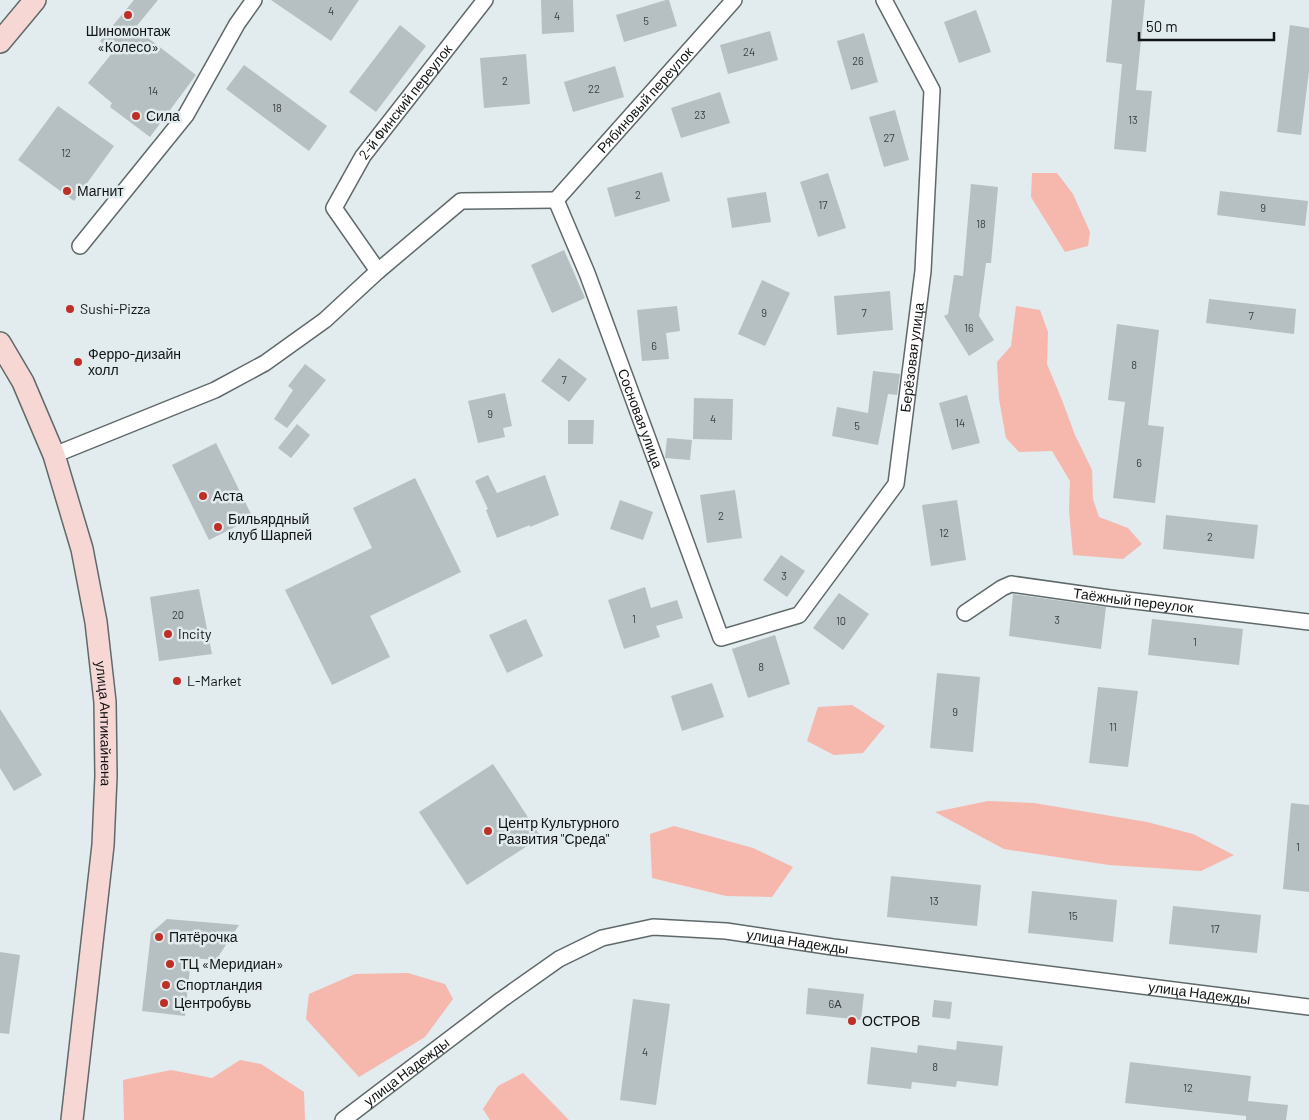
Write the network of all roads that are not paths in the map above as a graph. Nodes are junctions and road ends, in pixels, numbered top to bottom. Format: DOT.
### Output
graph roads {
  1 [pos="35,0"];
  2 [pos="254,0"];
  3 [pos="485,0"];
  4 [pos="734,0"];
  5 [pos="884,0"];
  6 [pos="0,42"];
  7 [pos="556,200"];
  8 [pos="80,246"];
  9 [pos="378,271"];
  10 [pos="0,344"];
  11 [pos="54,455"];
  12 [pos="965,613"];
  13 [pos="1309,622"];
  14 [pos="721,638"];
  15 [pos="1309,1007"];
  16 [pos="72,1120"];
  17 [pos="343,1120"];
  1 -- 6 [label="main road"];
  2 -- 8 [label="street"];
  3 -- 9 [label="street, 2-й Финский переулок"];
  4 -- 7 [label="street, Рябиновый переулок"];
  5 -- 14 [label="street, Берёзовая улица"];
  7 -- 9 [label="street"];
  7 -- 14 [label="street, Сосновая улица"];
  9 -- 11 [label="street"];
  10 -- 11 [label="main road, улица Антикайнена"];
  11 -- 16 [label="main road, улица Антикайнена"];
  12 -- 13 [label="street, Таёжный переулок"];
  15 -- 17 [label="street, улица Надежды"];
}
